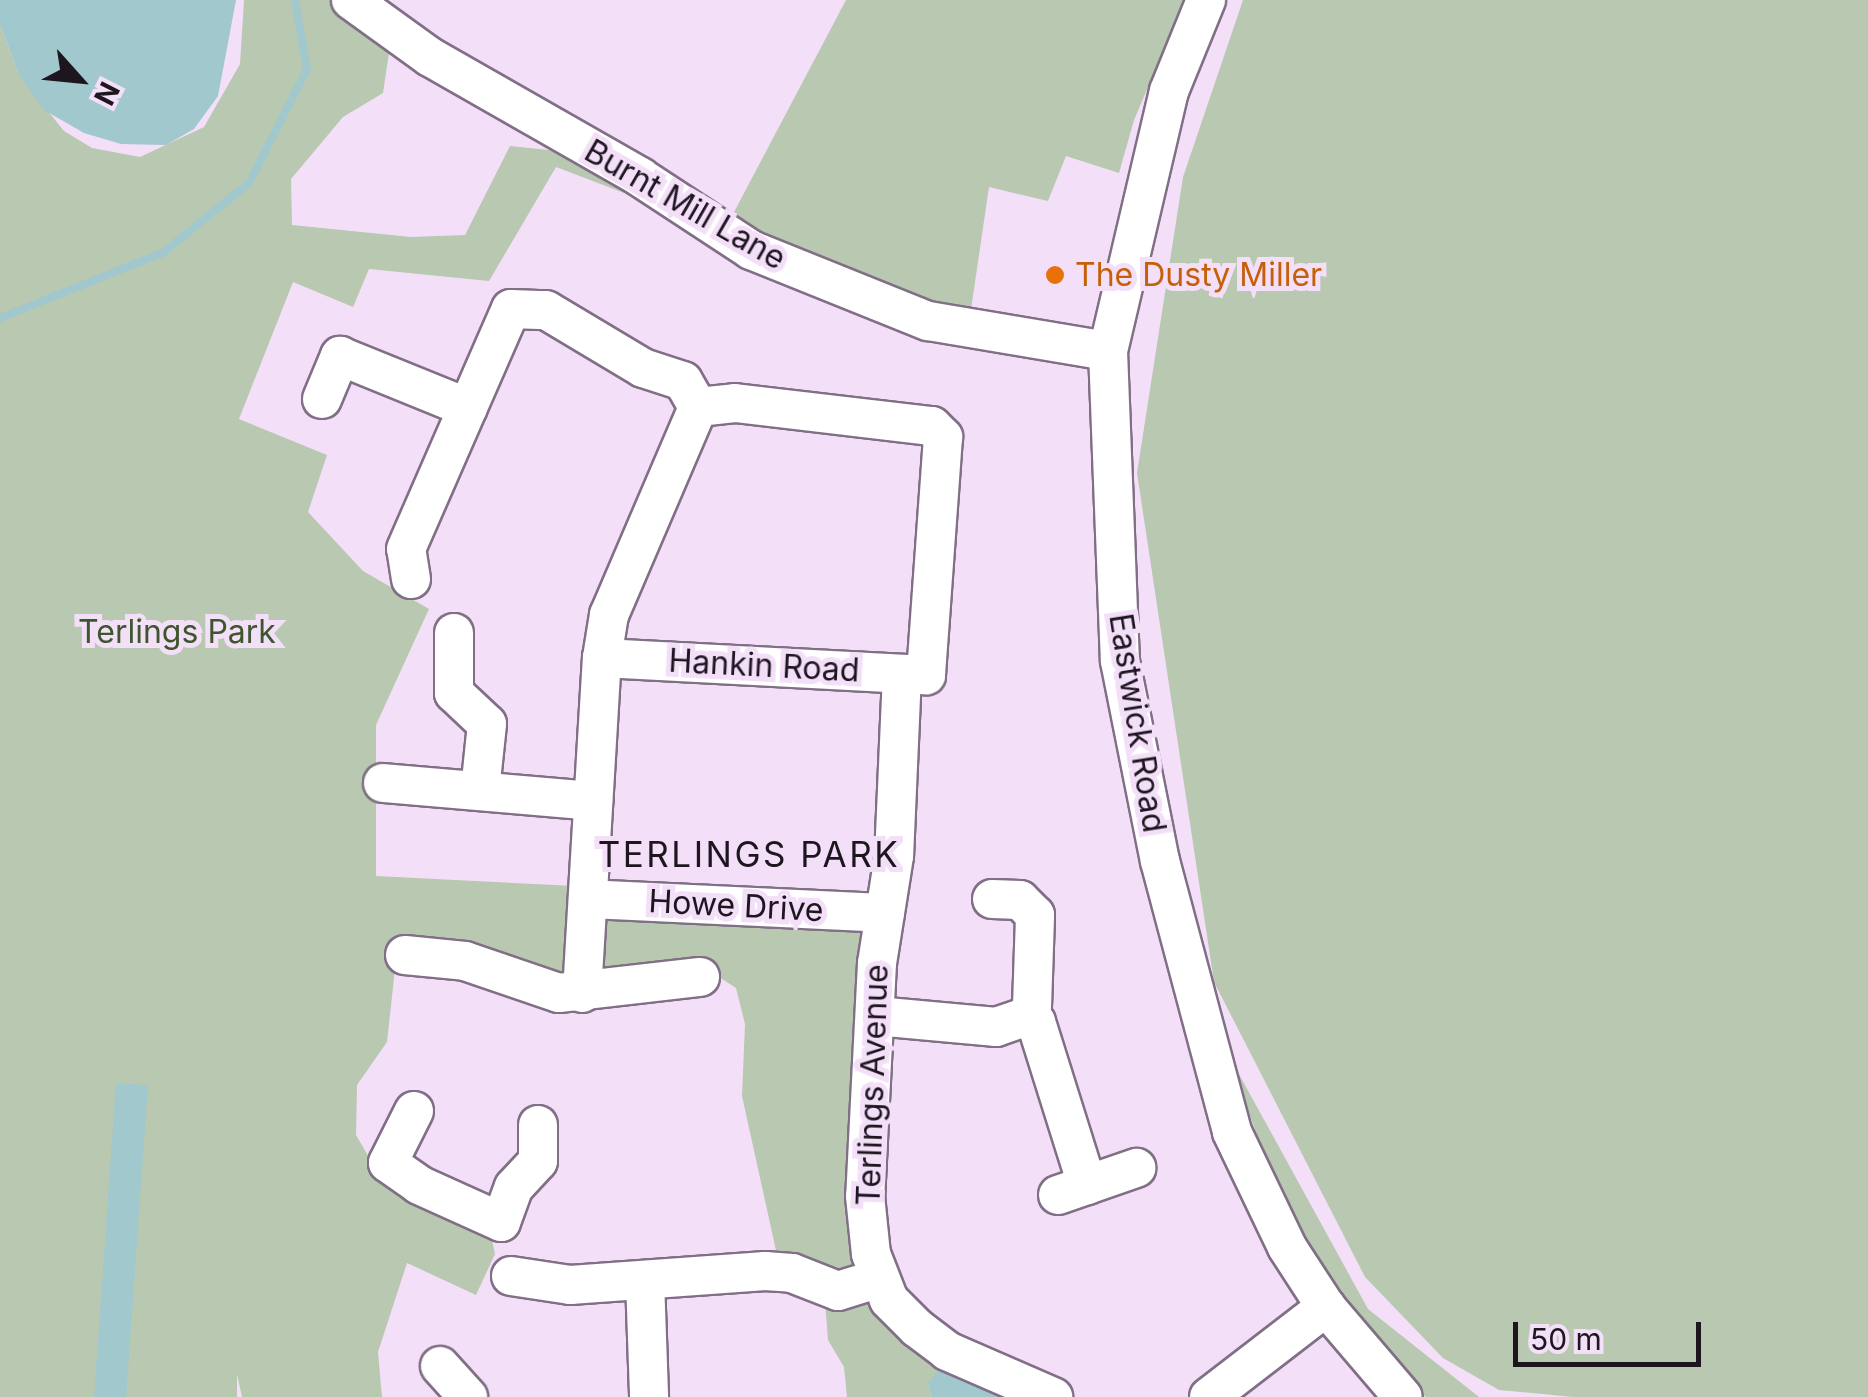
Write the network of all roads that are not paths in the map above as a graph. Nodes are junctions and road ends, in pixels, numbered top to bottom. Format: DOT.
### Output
graph roads {
  1 [pos="351,0"];
  2 [pos="1206,0"];
  3 [pos="1108,351"];
  4 [pos="322,400"];
  5 [pos="698,407"];
  6 [pos="468,408"];
  7 [pos="412,580"];
  8 [pos="454,632"];
  9 [pos="602,658"];
  10 [pos="914,674"];
  11 [pos="383,784"];
  12 [pos="480,791"];
  13 [pos="594,801"];
  14 [pos="588,899"];
  15 [pos="992,899"];
  16 [pos="885,913"];
  17 [pos="405,956"];
  18 [pos="700,977"];
  19 [pos="582,993"];
  20 [pos="876,1016"];
  21 [pos="1025,1017"];
  22 [pos="414,1112"];
  23 [pos="538,1125"];
  24 [pos="1136,1168"];
  25 [pos="502,1222"];
  26 [pos="877,1279"];
  27 [pos="644,1280"];
  28 [pos="1326,1308"];
  29 [pos="440,1366"];
  30 [pos="468,1397"];
  31 [pos="650,1397"];
  32 [pos="1053,1397"];
  33 [pos="1209,1397"];
  34 [pos="1403,1397"];
  1 -- 3 [label="street, Burnt Mill Lane"];
  2 -- 3 [label="street, Eastwick Road"];
  3 -- 28 [label="street, Eastwick Road"];
  4 -- 6 [label="street"];
  5 -- 6 [label="street"];
  5 -- 9 [label="street"];
  5 -- 10 [label="street, Terlings Avenue"];
  6 -- 7 [label="street"];
  8 -- 12 [label="street"];
  9 -- 10 [label="street, Hankin Road"];
  9 -- 13 [label="street"];
  10 -- 16 [label="street, Terlings Avenue"];
  11 -- 12 [label="street"];
  12 -- 13 [label="street"];
  13 -- 14 [label="street"];
  14 -- 16 [label="street, Howe Drive"];
  14 -- 19 [label="street"];
  15 -- 21 [label="street"];
  16 -- 20 [label="street, Terlings Avenue"];
  17 -- 19 [label="street"];
  18 -- 19 [label="street"];
  20 -- 21 [label="street"];
  20 -- 26 [label="street, Terlings Avenue"];
  21 -- 24 [label="street"];
  22 -- 25 [label="street"];
  23 -- 25 [label="street"];
  25 -- 27 [label="street"];
  26 -- 27 [label="street"];
  26 -- 32 [label="street"];
  27 -- 31 [label="street"];
  28 -- 33 [label="street"];
  28 -- 34 [label="street, Eastwick Road"];
  29 -- 30 [label="street"];
}
